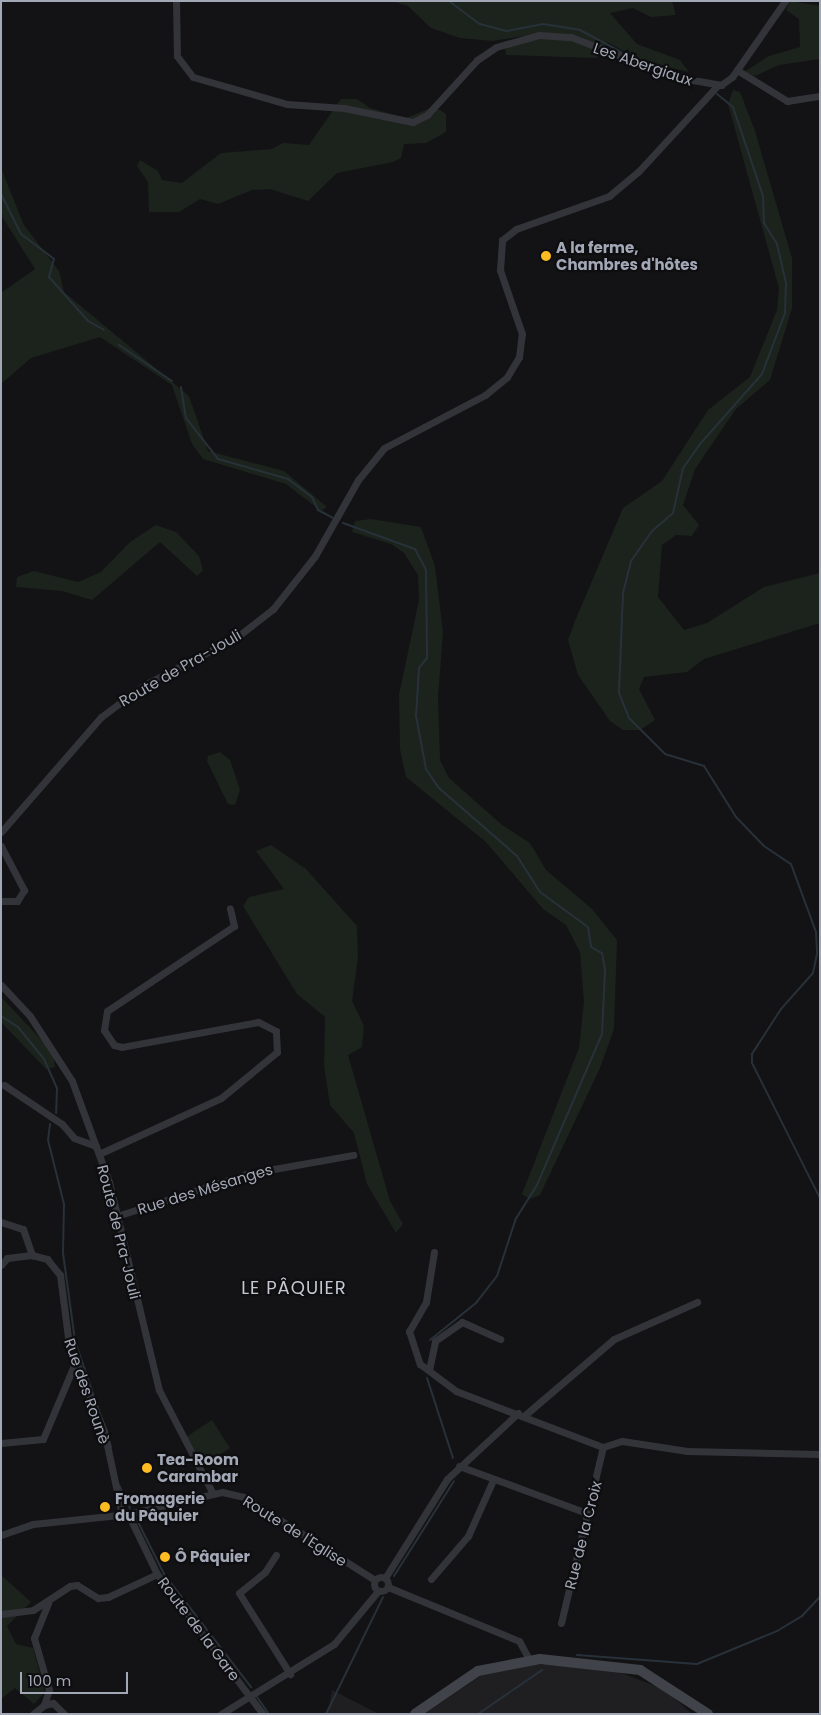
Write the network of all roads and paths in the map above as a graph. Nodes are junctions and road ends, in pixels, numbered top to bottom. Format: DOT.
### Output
graph roads {
  1 [pos="176,1"];
  2 [pos="785,1"];
  3 [pos="737,70"];
  4 [pos="716,86"];
  5 [pos="820,96"];
  6 [pos="1,832"];
  7 [pos="1,846"];
  8 [pos="1,901"];
  9 [pos="230,908"];
  10 [pos="1,985"];
  11 [pos="4,1085"];
  12 [pos="98,1150"];
  13 [pos="353,1155"];
  14 [pos="117,1216"];
  15 [pos="1,1222"];
  16 [pos="434,1252"];
  17 [pos="32,1255"];
  18 [pos="1,1265"];
  19 [pos="697,1302"];
  20 [pos="500,1338"];
  21 [pos="75,1362"];
  22 [pos="429,1370"];
  23 [pos="522,1414"];
  24 [pos="1,1443"];
  25 [pos="603,1447"];
  26 [pos="820,1454"];
  27 [pos="459,1466"];
  28 [pos="493,1480"];
  29 [pos="212,1492"];
  30 [pos="587,1513"];
  31 [pos="125,1515"];
  32 [pos="1,1534"];
  33 [pos="276,1556"];
  34 [pos="158,1574"];
  35 [pos="385,1578"];
  36 [pos="431,1579"];
  37 [pos="374,1580"];
  38 [pos="388,1587"];
  39 [pos="378,1591"];
  40 [pos="48,1603"];
  41 [pos="1,1614"];
  42 [pos="561,1623"];
  43 [pos="529,1659"];
  44 [pos="290,1674"];
  45 [pos="250,1697"];
  46 [pos="44,1705"];
  47 [pos="33,1714"];
  48 [pos="64,1714"];
  49 [pos="221,1714"];
  50 [pos="263,1714"];
  51 [pos="415,1714"];
  52 [pos="708,1714"];
  1 -- 4 [label="street, Les Abergiaux"];
  2 -- 3 [label="street, Route de Pra-Jouli"];
  3 -- 4 [label="street, Route de Pra-Jouli"];
  3 -- 5 [label="street"];
  4 -- 6 [label="street, Route de Pra-Jouli"];
  7 -- 8 [label="street"];
  9 -- 12 [label="street"];
  10 -- 12 [label="street, Route de Pra-Jouli"];
  11 -- 12 [label="street"];
  12 -- 14 [label="street, Route de Pra-Jouli"];
  13 -- 14 [label="street, Rue des Mésanges"];
  14 -- 29 [label="street, Route de Pra-Jouli"];
  15 -- 17 [label="street"];
  16 -- 22 [label="street"];
  17 -- 18 [label="street"];
  17 -- 21 [label="street, Rue des Rounè"];
  19 -- 23 [label="street"];
  20 -- 22 [label="street"];
  21 -- 24 [label="street"];
  21 -- 31 [label="street, Rue des Rounè"];
  22 -- 23 [label="street"];
  23 -- 25 [label="street"];
  23 -- 27 [label="street"];
  25 -- 26 [label="street"];
  25 -- 30 [label="street, Rue de la Croix"];
  27 -- 28 [label="street"];
  27 -- 35 [label="street"];
  28 -- 30 [label="street"];
  28 -- 36 [label="street"];
  29 -- 31 [label="street"];
  29 -- 37 [label="street, Route de l'Eglise"];
  30 -- 42 [label="street, Rue de la Croix"];
  31 -- 32 [label="street"];
  31 -- 34 [label="street, Route de la Gare"];
  33 -- 44 [label="street"];
  34 -- 40 [label="street"];
  34 -- 45 [label="street, Route de la Gare"];
  35 -- 37 [label="street"];
  35 -- 38 [label="street"];
  37 -- 39 [label="street"];
  38 -- 39 [label="street"];
  38 -- 43 [label="street"];
  39 -- 44 [label="street"];
  40 -- 41 [label="street"];
  40 -- 46 [label="street"];
  43 -- 51 [label="street"];
  43 -- 52 [label="street"];
  44 -- 45 [label="street"];
  45 -- 49 [label="street"];
  45 -- 50 [label="street, Route de la Gare"];
  46 -- 47 [label="street"];
  46 -- 48 [label="street"];
}
